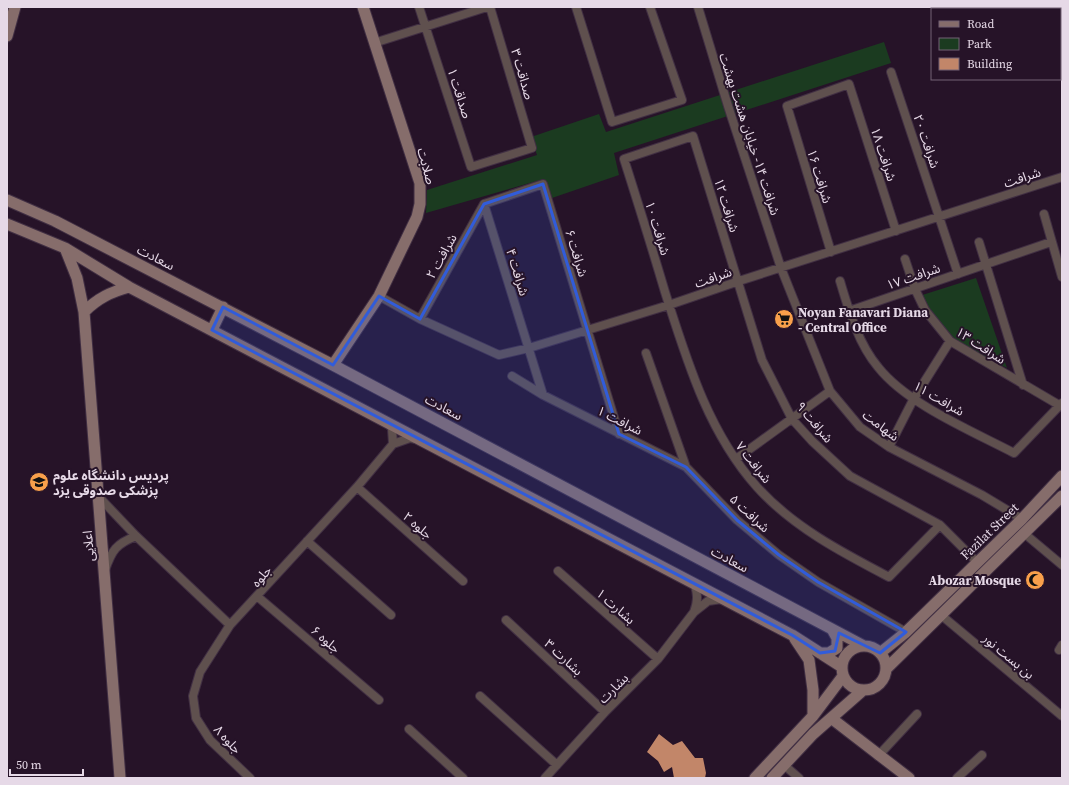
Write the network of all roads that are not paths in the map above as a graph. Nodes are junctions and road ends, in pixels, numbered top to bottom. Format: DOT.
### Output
graph roads {
  1 [pos="15,7"];
  2 [pos="363,7"];
  3 [pos="419,7"];
  4 [pos="488,7"];
  5 [pos="576,7"];
  6 [pos="650,7"];
  7 [pos="698,7"];
  8 [pos="9,25"];
  9 [pos="426,27"];
  10 [pos="7,36"];
  11 [pos="374,43"];
  12 [pos="891,72"];
  13 [pos="849,84"];
  14 [pos="624,159"];
  15 [pos="471,167"];
  16 [pos="1062,177"];
  17 [pos="7,200"];
  18 [pos="484,204"];
  19 [pos="1044,214"];
  20 [pos="940,217"];
  21 [pos="7,224"];
  22 [pos="896,231"];
  23 [pos="979,242"];
  24 [pos="1051,242"];
  25 [pos="65,248"];
  26 [pos="830,252"];
  27 [pos="905,259"];
  28 [pos="986,264"];
  29 [pos="781,268"];
  30 [pos="958,274"];
  31 [pos="1062,277"];
  32 [pos="739,280"];
  33 [pos="840,281"];
  34 [pos="129,287"];
  35 [pos="915,289"];
  36 [pos="379,296"];
  37 [pos="670,305"];
  38 [pos="223,307"];
  39 [pos="849,311"];
  40 [pos="84,312"];
  41 [pos="420,319"];
  42 [pos="588,329"];
  43 [pos="212,330"];
  44 [pos="950,341"];
  45 [pos="529,348"];
  46 [pos="646,353"];
  47 [pos="333,364"];
  48 [pos="512,376"];
  49 [pos="1023,385"];
  50 [pos="830,391"];
  51 [pos="543,395"];
  52 [pos="913,400"];
  53 [pos="1060,404"];
  54 [pos="792,419"];
  55 [pos="389,423"];
  56 [pos="619,434"];
  57 [pos="420,440"];
  58 [pos="393,444"];
  59 [pos="889,447"];
  60 [pos="736,458"];
  61 [pos="686,467"];
  62 [pos="1062,476"];
  63 [pos="357,487"];
  64 [pos="98,496"];
  65 [pos="1060,501"];
  66 [pos="1022,519"];
  67 [pos="940,525"];
  68 [pos="1025,534"];
  69 [pos="136,536"];
  70 [pos="307,541"];
  71 [pos="977,562"];
  72 [pos="1062,565"];
  73 [pos="104,571"];
  74 [pos="558,571"];
  75 [pos="464,581"];
  76 [pos="694,583"];
  77 [pos="258,597"];
  78 [pos="728,601"];
  79 [pos="694,612"];
  80 [pos="391,615"];
  81 [pos="941,615"];
  82 [pos="506,620"];
  83 [pos="230,625"];
  84 [pos="832,629"];
  85 [pos="906,632"];
  86 [pos="792,635"];
  87 [pos="864,646"];
  88 [pos="820,653"];
  89 [pos="880,653"];
  90 [pos="658,659"];
  91 [pos="887,668"];
  92 [pos="842,672"];
  93 [pos="862,691"];
  94 [pos="480,696"];
  95 [pos="379,700"];
  96 [pos="605,712"];
  97 [pos="917,714"];
  98 [pos="813,716"];
  99 [pos="1062,716"];
  100 [pos="831,718"];
  101 [pos="409,729"];
  102 [pos="982,755"];
  103 [pos="878,756"];
  104 [pos="557,765"];
  105 [pos="784,766"];
  106 [pos="120,778"];
  107 [pos="250,778"];
  108 [pos="463,778"];
  109 [pos="546,778"];
  110 [pos="755,778"];
  111 [pos="772,778"];
  112 [pos="799,778"];
  113 [pos="909,778"];
  114 [pos="957,778"];
  1 -- 8 [label="street"];
  2 -- 11 [label="street, صلابت"];
  3 -- 9 [label="street, صداقت ۱"];
  4 -- 9 [label="street"];
  4 -- 15 [label="street, صداقت ۳"];
  5 -- 6 [label="street"];
  7 -- 29 [label="street, شرافت ۱۴- خیابان هشت بهشت"];
  8 -- 10 [label="street"];
  9 -- 11 [label="street"];
  9 -- 15 [label="street, صداقت ۱"];
  11 -- 36 [label="street, صلابت"];
  12 -- 20 [label="street, شرافت ۲۰"];
  13 -- 22 [label="street, شرافت ۱۸"];
  13 -- 26 [label="street, شرافت ۱۶"];
  14 -- 32 [label="street, شرافت ۱۲"];
  14 -- 37 [label="street, شرافت ۱۰"];
  16 -- 20 [label="street, شرافت"];
  17 -- 38 [label="street, سعادت"];
  18 -- 41 [label="street, شرافت ۲"];
  18 -- 42 [label="street, شرافت ۶"];
  18 -- 45 [label="street, شرافت ۴"];
  19 -- 24 [label="street"];
  20 -- 22 [label="street, شرافت"];
  20 -- 30 [label="street, شرافت ۲۰"];
  21 -- 25 [label="street"];
  22 -- 26 [label="street, شرافت"];
  23 -- 28 [label="street"];
  24 -- 28 [label="street, شرافت ۱۷"];
  24 -- 31 [label="street"];
  25 -- 34 [label="street"];
  25 -- 40 [label="street, اعلایی"];
  26 -- 29 [label="street, شرافت"];
  27 -- 35 [label="street, شرافت ۱۳"];
  28 -- 30 [label="street, شرافت ۱۷"];
  28 -- 49 [label="street"];
  29 -- 32 [label="street, شرافت"];
  29 -- 50 [label="street, شهامت"];
  30 -- 35 [label="street, شرافت ۱۷"];
  32 -- 37 [label="street, شرافت"];
  32 -- 54 [label="street, شرافت ۹"];
  33 -- 39 [label="street, شرافت ۱۱"];
  34 -- 40 [label="street"];
  34 -- 43 [label="street"];
  35 -- 39 [label="street, شرافت ۱۷"];
  35 -- 44 [label="street, شرافت ۱۳"];
  36 -- 41 [label="street, شرافت"];
  36 -- 47 [label="street, صلابت"];
  37 -- 42 [label="street, شرافت"];
  37 -- 60 [label="street, شرافت ۷"];
  38 -- 43 [label="street"];
  38 -- 47 [label="street, سعادت"];
  39 -- 52 [label="street, شرافت ۱۱"];
  40 -- 64 [label="street, اعلایی"];
  41 -- 45 [label="street, شرافت"];
  42 -- 45 [label="street, شرافت"];
  42 -- 56 [label="street, شرافت ۶"];
  43 -- 55 [label="street"];
  44 -- 49 [label="street, شرافت ۱۳"];
  44 -- 52 [label="street"];
  45 -- 51 [label="street"];
  46 -- 61 [label="street, شرافت ۵"];
  47 -- 84 [label="street, سعادت"];
  48 -- 51 [label="street, شرافت ۱"];
  49 -- 53 [label="street, شرافت ۱۳"];
  50 -- 54 [label="street"];
  50 -- 59 [label="street, شهامت"];
  51 -- 56 [label="street, شرافت ۱"];
  52 -- 53 [label="street, شرافت ۱۱"];
  52 -- 59 [label="street"];
  54 -- 60 [label="street"];
  54 -- 67 [label="street, شرافت ۹"];
  55 -- 57 [label="street"];
  55 -- 58 [label="street"];
  56 -- 61 [label="street, شرافت ۱"];
  57 -- 58 [label="street"];
  57 -- 76 [label="street"];
  58 -- 63 [label="street, جلوه"];
  59 -- 66 [label="street, شهامت"];
  60 -- 67 [label="street, شرافت ۷"];
  61 -- 85 [label="street, شرافت ۵"];
  62 -- 66 [label="street, Fazilat Street"];
  63 -- 70 [label="street, جلوه"];
  63 -- 75 [label="street, جلوه ۲"];
  64 -- 69 [label="street"];
  64 -- 73 [label="street, اعلایی"];
  65 -- 68 [label="street, Fazilat Street"];
  66 -- 71 [label="street, Fazilat Street"];
  67 -- 71 [label="street, شرافت ۹"];
  68 -- 72 [label="street"];
  68 -- 81 [label="street, Fazilat Street"];
  69 -- 73 [label="street"];
  69 -- 83 [label="street"];
  70 -- 77 [label="street, جلوه"];
  70 -- 80 [label="street"];
  71 -- 85 [label="street, Fazilat Street"];
  73 -- 106 [label="street, اعلایی"];
  74 -- 90 [label="street, بشارت ۱"];
  76 -- 78 [label="street"];
  76 -- 79 [label="street"];
  77 -- 83 [label="street, جلوه"];
  77 -- 95 [label="street, جلوه ۶"];
  78 -- 79 [label="street"];
  78 -- 86 [label="street"];
  79 -- 90 [label="street, بشارت"];
  81 -- 91 [label="street, Fazilat Street"];
  81 -- 99 [label="street, بن بست نور"];
  82 -- 96 [label="street, بشارت ۳"];
  83 -- 107 [label="street, جلوه ۸"];
  84 -- 87 [label="street, سعادت"];
  84 -- 88 [label="street"];
  85 -- 89 [label="street, Fazilat Street"];
  86 -- 88 [label="street"];
  86 -- 98 [label="street"];
  87 -- 89 [label="street"];
  87 -- 92 [label="street"];
  88 -- 92 [label="street"];
  89 -- 91 [label="street"];
  90 -- 96 [label="street, بشارت"];
  91 -- 93 [label="street"];
  92 -- 93 [label="street"];
  92 -- 98 [label="street"];
  93 -- 100 [label="street"];
  94 -- 104 [label="street"];
  96 -- 104 [label="street, بشارت"];
  97 -- 103 [label="street"];
  98 -- 110 [label="street"];
  100 -- 103 [label="street"];
  100 -- 105 [label="street"];
  101 -- 108 [label="street"];
  102 -- 114 [label="street"];
  103 -- 113 [label="street"];
  104 -- 109 [label="street, بشارت"];
  105 -- 111 [label="street"];
  105 -- 112 [label="street"];
}
